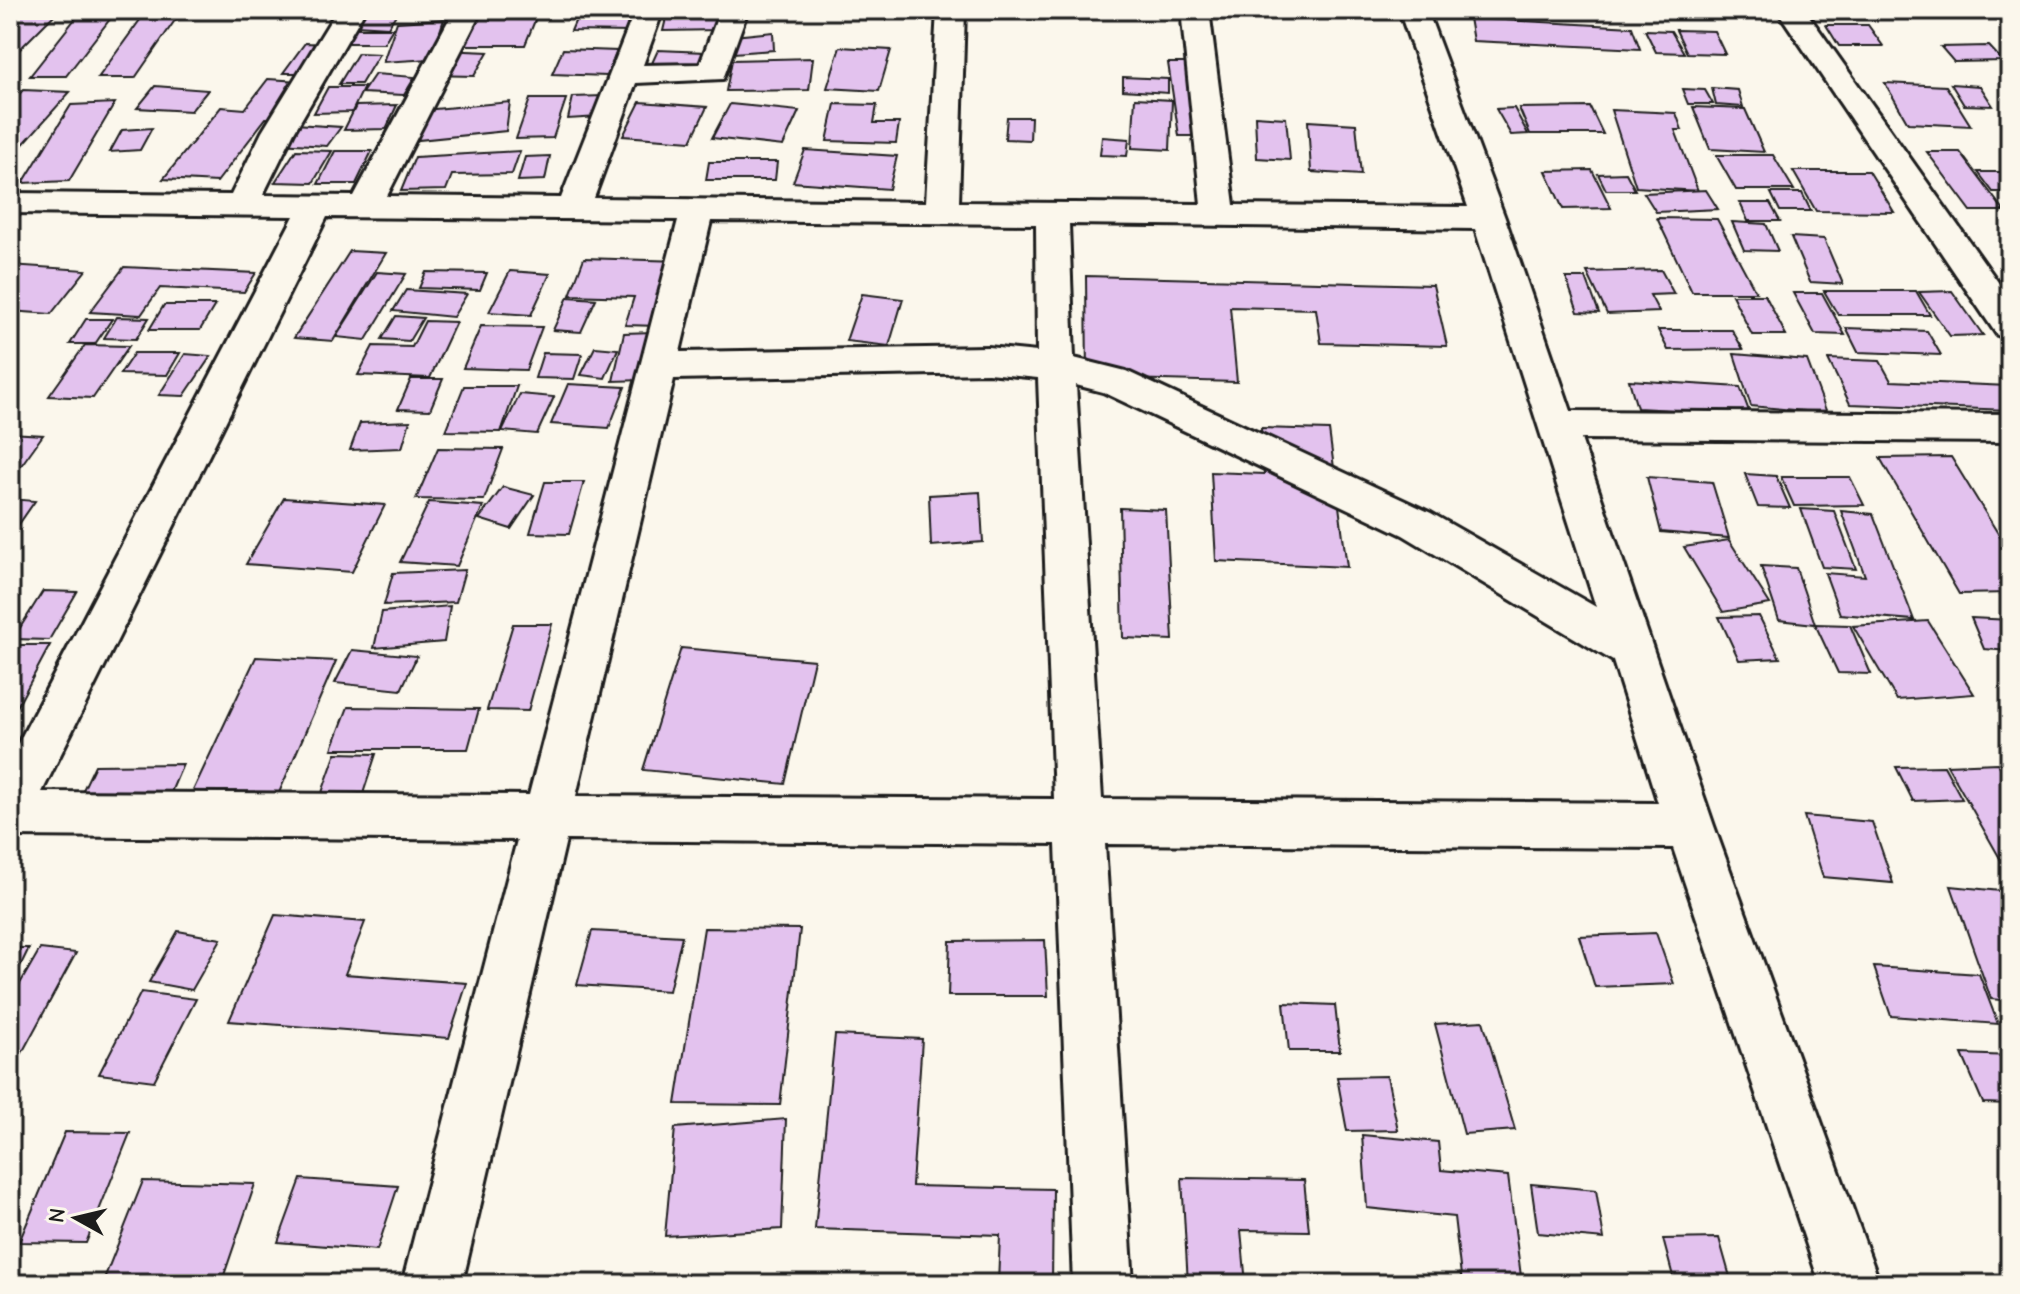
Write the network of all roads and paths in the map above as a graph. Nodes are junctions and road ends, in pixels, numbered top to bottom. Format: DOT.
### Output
graph roads {
  1 [pos="351,10"];
  2 [pos="468,10"];
  3 [pos="649,10"];
  4 [pos="734,10"];
  5 [pos="951,10"];
  6 [pos="1195,10"];
  7 [pos="1413,10"];
  8 [pos="1791,10"];
  9 [pos="625,74"];
  10 [pos="10,203"];
  11 [pos="242,205"];
  12 [pos="316,206"];
  13 [pos="365,206"];
  14 [pos="574,208"];
  15 [pos="697,210"];
  16 [pos="942,212"];
  17 [pos="1052,213"];
  18 [pos="1219,215"];
  19 [pos="1488,218"];
  20 [pos="2010,326"];
  21 [pos="659,366"];
  22 [pos="1056,367"];
  23 [pos="1556,425"];
  24 [pos="2010,428"];
  25 [pos="1630,649"];
  26 [pos="10,807"];
  27 [pos="10,814"];
  28 [pos="548,816"];
  29 [pos="1079,821"];
  30 [pos="1690,826"];
  31 [pos="432,1284"];
  32 [pos="1103,1284"];
  33 [pos="1850,1284"];
  1 -- 11 [label="street"];
  2 -- 13 [label="street"];
  3 -- 9 [label="street"];
  4 -- 9 [label="street"];
  5 -- 16 [label="street"];
  6 -- 18 [label="street"];
  7 -- 19 [label="street"];
  8 -- 20 [label="street"];
  9 -- 14 [label="street"];
  10 -- 11 [label="street"];
  11 -- 12 [label="street"];
  12 -- 13 [label="street"];
  12 -- 26 [label="street"];
  13 -- 14 [label="street"];
  14 -- 15 [label="street"];
  15 -- 16 [label="street"];
  15 -- 21 [label="street"];
  16 -- 17 [label="street"];
  17 -- 18 [label="street"];
  17 -- 22 [label="street"];
  18 -- 19 [label="street"];
  19 -- 23 [label="street"];
  21 -- 22 [label="street"];
  21 -- 28 [label="street"];
  22 -- 25 [label="street"];
  22 -- 29 [label="street"];
  23 -- 24 [label="street"];
  23 -- 25 [label="street"];
  25 -- 30 [label="street"];
  27 -- 28 [label="street"];
  28 -- 29 [label="street"];
  28 -- 31 [label="street"];
  29 -- 30 [label="street"];
  29 -- 32 [label="street"];
  30 -- 33 [label="street"];
}
